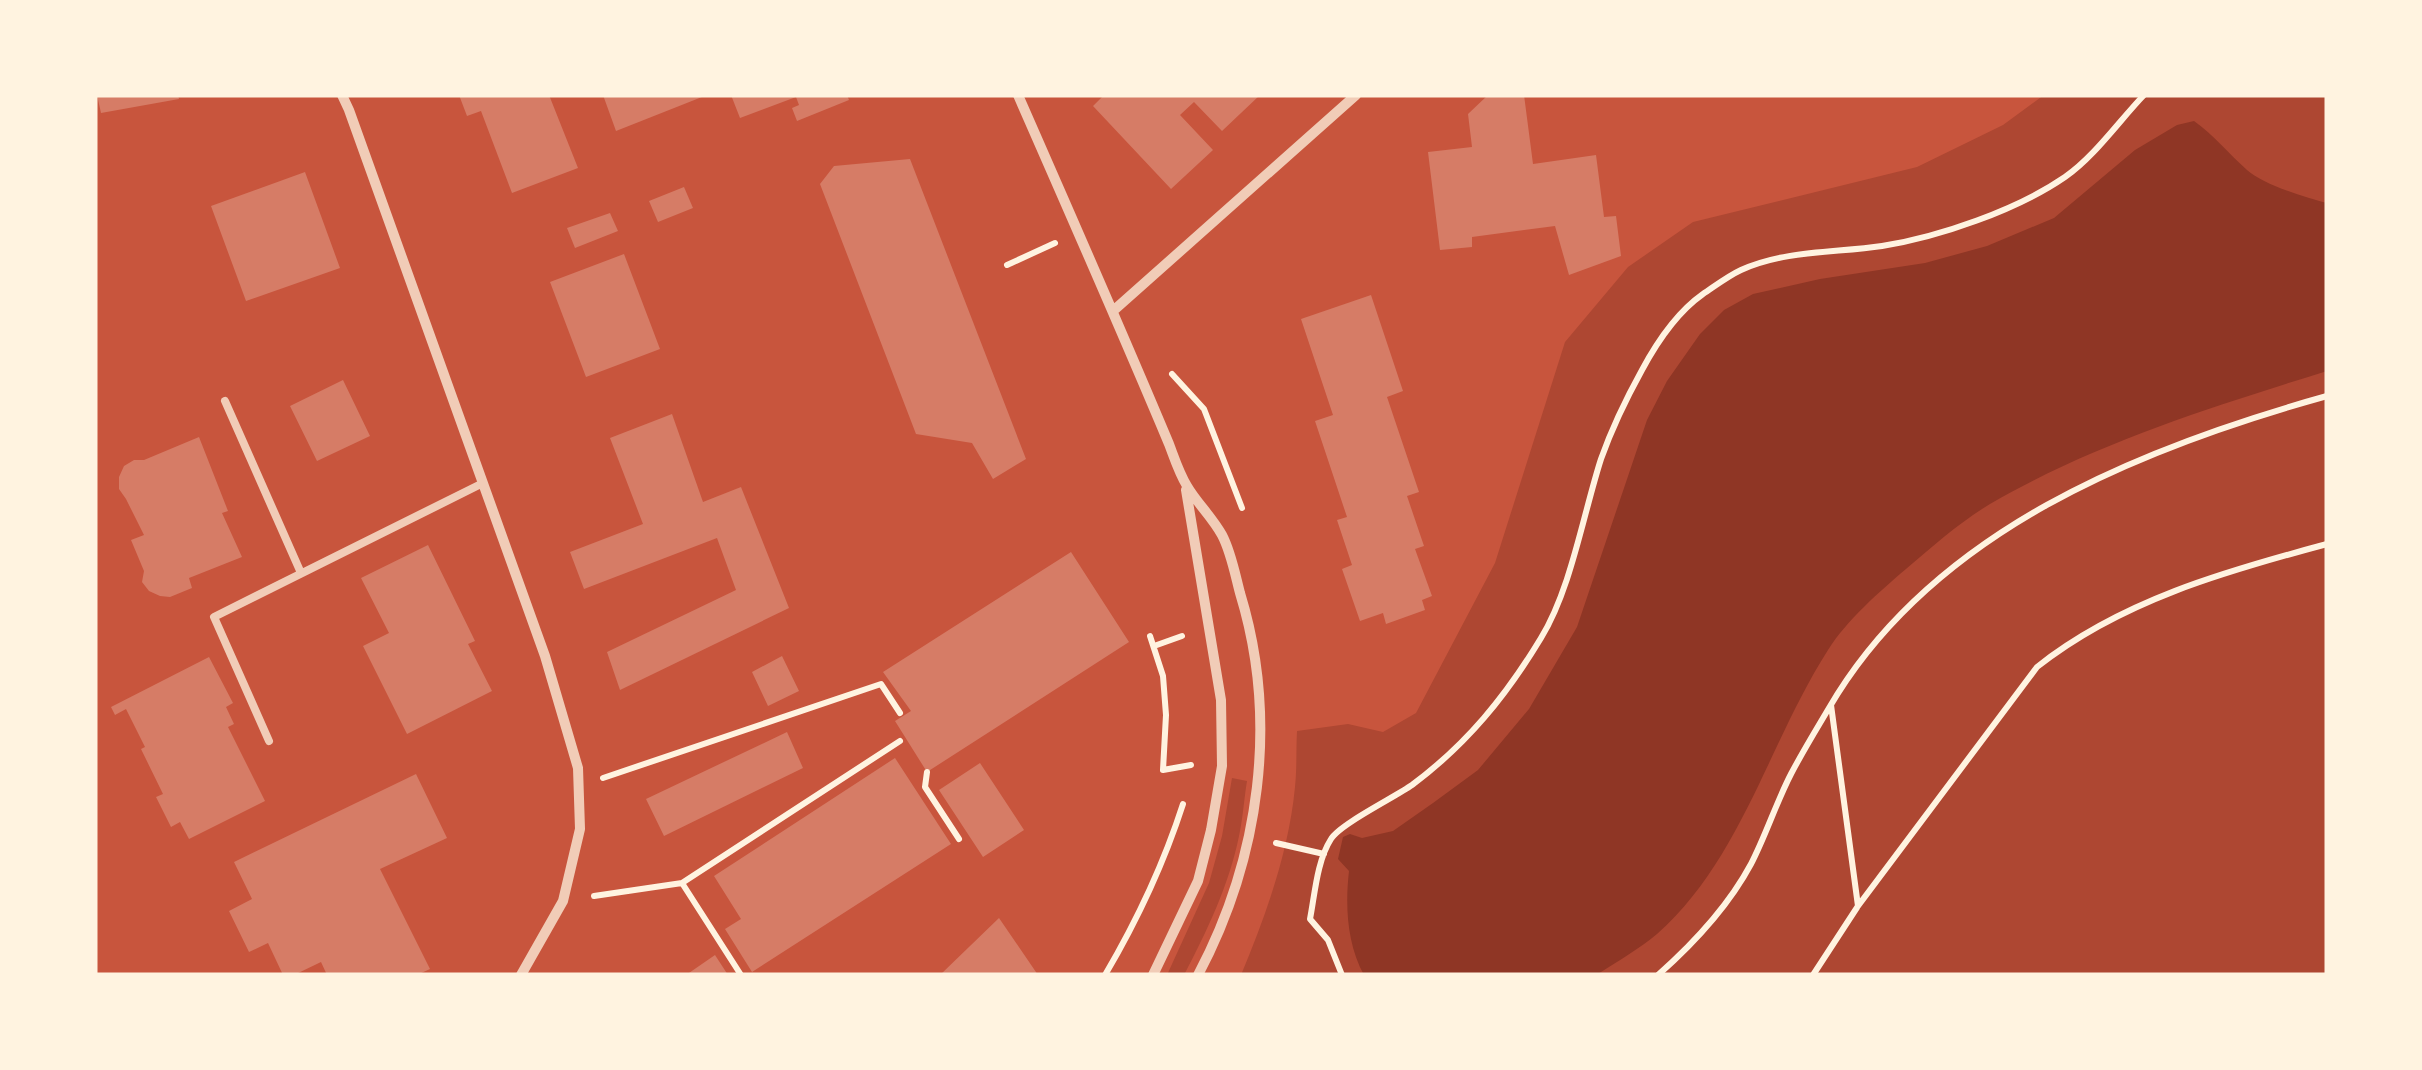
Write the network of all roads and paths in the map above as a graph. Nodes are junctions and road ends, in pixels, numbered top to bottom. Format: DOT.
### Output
graph roads {
  1 [pos="342,95"];
  2 [pos="1018,95"];
  3 [pos="1356,95"];
  4 [pos="2144,95"];
  5 [pos="1046,247"];
  6 [pos="1007,265"];
  7 [pos="1113,311"];
  8 [pos="2327,396"];
  9 [pos="226,401"];
  10 [pos="483,482"];
  11 [pos="1186,484"];
  12 [pos="2327,544"];
  13 [pos="301,574"];
  14 [pos="1188,634"];
  15 [pos="1150,636"];
  16 [pos="1154,646"];
  17 [pos="1831,704"];
  18 [pos="900,713"];
  19 [pos="900,741"];
  20 [pos="269,742"];
  21 [pos="1194,747"];
  22 [pos="1191,765"];
  23 [pos="927,772"];
  24 [pos="1190,776"];
  25 [pos="578,787"];
  26 [pos="1185,800"];
  27 [pos="959,839"];
  28 [pos="1284,845"];
  29 [pos="1324,854"];
  30 [pos="682,883"];
  31 [pos="563,901"];
  32 [pos="1858,906"];
  33 [pos="521,975"];
  34 [pos="741,975"];
  35 [pos="1105,975"];
  36 [pos="1153,975"];
  37 [pos="1198,975"];
  38 [pos="1342,975"];
  39 [pos="1658,975"];
  40 [pos="1813,975"];
  1 -- 10 [label="street"];
  2 -- 7 [label="street"];
  3 -- 7 [label="street"];
  4 -- 29 [label="path"];
  5 -- 6 [label="path"];
  7 -- 11 [label="street"];
  8 -- 17 [label="path"];
  9 -- 13 [label="lane"];
  10 -- 13 [label="lane"];
  10 -- 25 [label="street"];
  11 -- 36 [label="street"];
  11 -- 37 [label="street"];
  12 -- 32 [label="path"];
  13 -- 20 [label="lane"];
  14 -- 16 [label="path"];
  15 -- 16 [label="path"];
  16 -- 22 [label="path"];
  17 -- 32 [label="path"];
  17 -- 39 [label="path"];
  18 -- 25 [label="path"];
  19 -- 30 [label="path"];
  21 -- 22 [label="path"];
  22 -- 24 [label="path"];
  23 -- 27 [label="path"];
  25 -- 31 [label="street"];
  26 -- 35 [label="path"];
  28 -- 29 [label="path"];
  29 -- 38 [label="path"];
  30 -- 31 [label="path"];
  30 -- 34 [label="path"];
  31 -- 33 [label="street"];
  32 -- 40 [label="path"];
}
